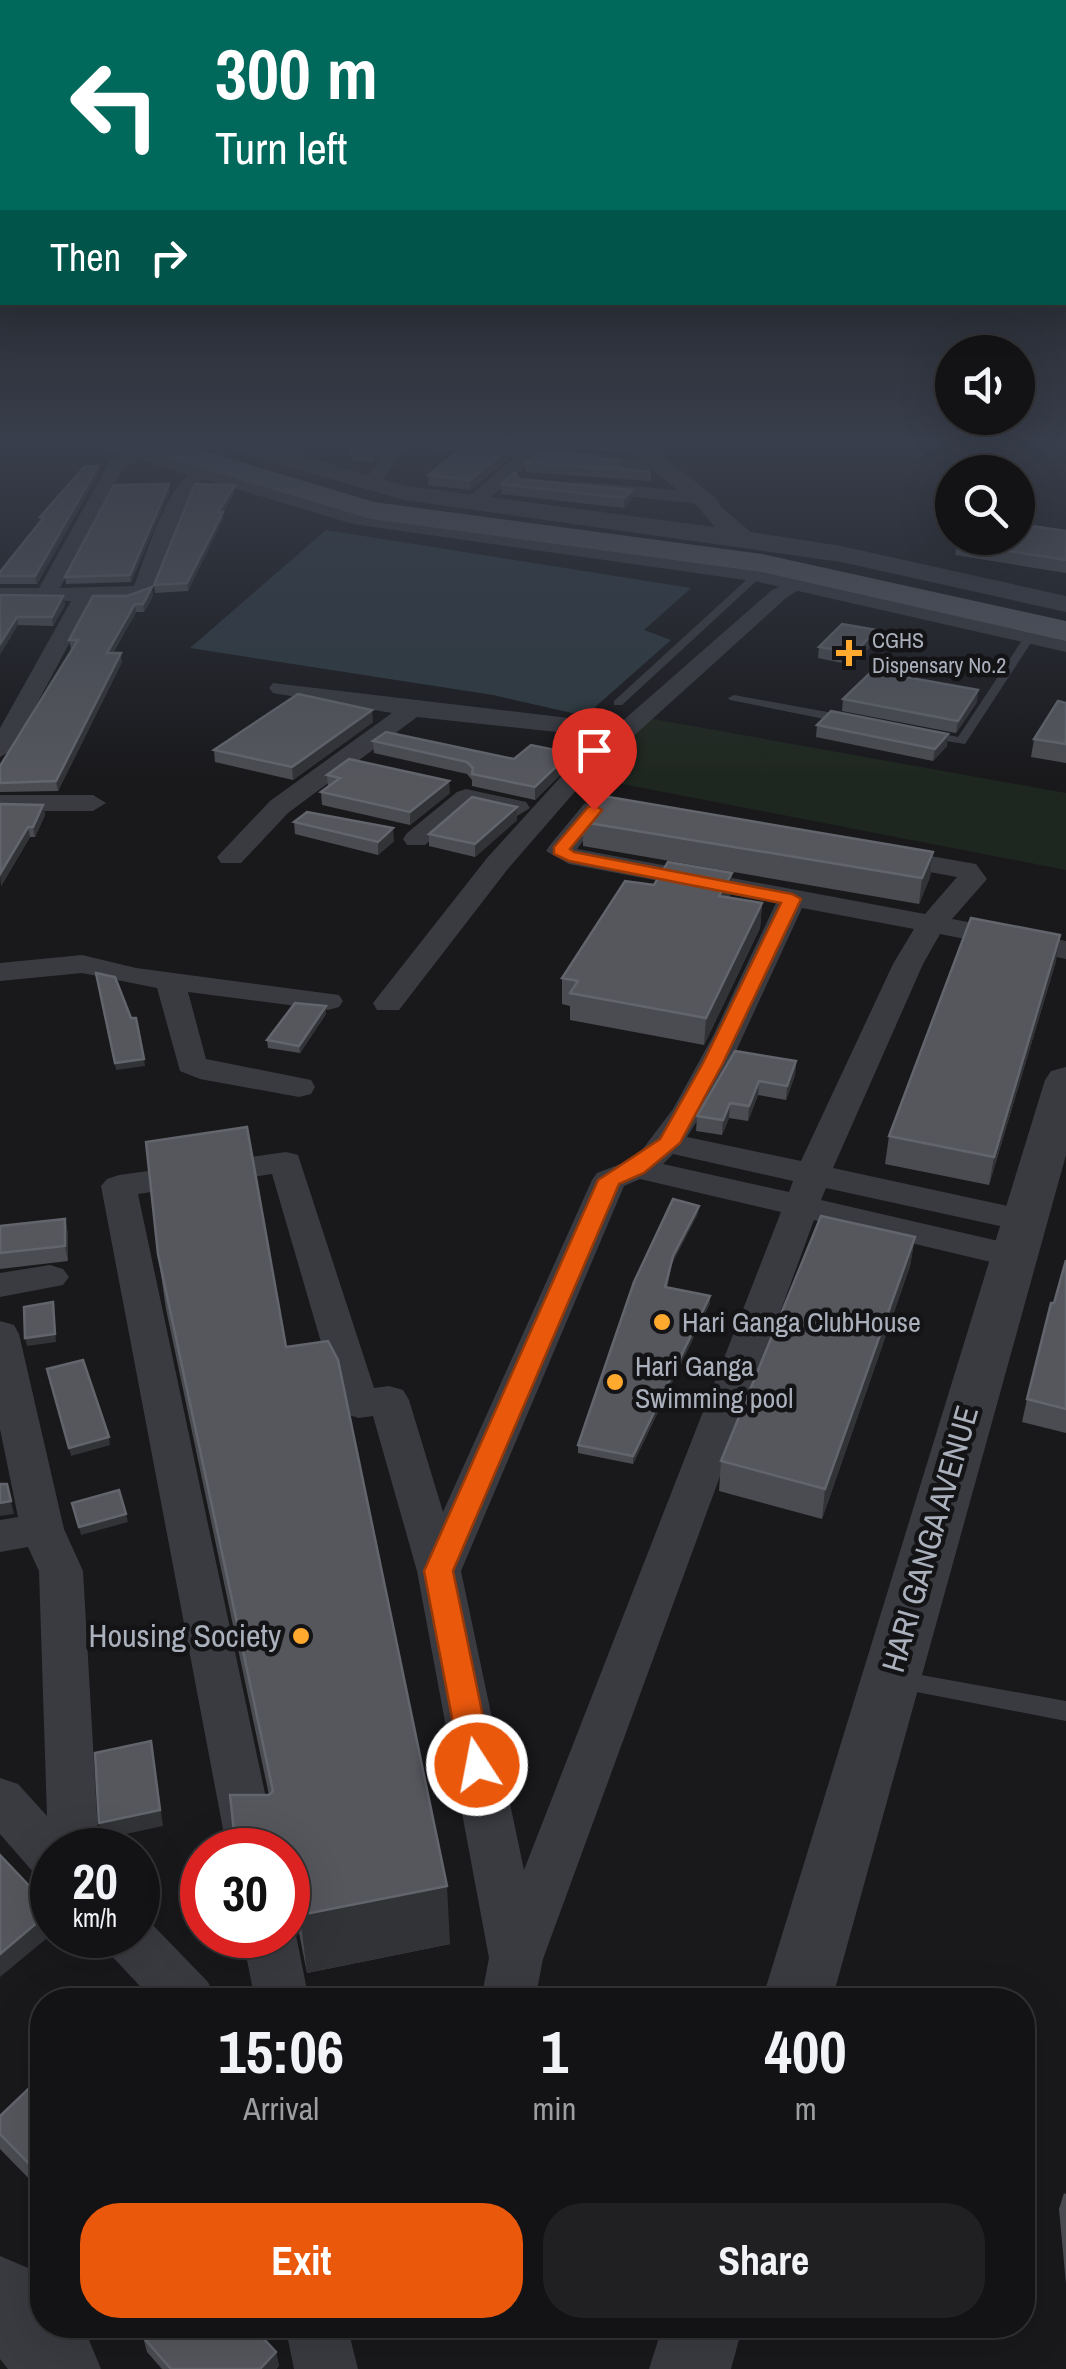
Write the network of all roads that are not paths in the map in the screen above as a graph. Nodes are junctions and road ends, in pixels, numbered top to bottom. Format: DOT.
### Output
graph roads {
  1 [pos="67,556"];
  2 [pos="157,556"];
  3 [pos="727,556"];
  4 [pos="731,556"];
  5 [pos="735,556"];
  6 [pos="760,556"];
  7 [pos="769,556"];
  8 [pos="771,556"];
  9 [pos="777,562"];
  10 [pos="0,594"];
  11 [pos="46,594"];
  12 [pos="84,596"];
  13 [pos="1066,604"];
  14 [pos="1066,625"];
  15 [pos="1030,636"];
  16 [pos="1066,644"];
  17 [pos="281,688"];
  18 [pos="734,698"];
  19 [pos="618,703"];
  20 [pos="412,708"];
  21 [pos="866,724"];
  22 [pos="904,730"];
  23 [pos="624,732"];
  24 [pos="0,750"];
  25 [pos="342,758"];
  26 [pos="380,766"];
  27 [pos="0,804"];
  28 [pos="93,804"];
  29 [pos="279,807"];
  30 [pos="542,814"];
  31 [pos="319,815"];
  32 [pos="662,818"];
  33 [pos="400,833"];
  34 [pos="852,850"];
  35 [pos="231,857"];
  36 [pos="792,899"];
  37 [pos="932,924"];
  38 [pos="1066,950"];
  39 [pos="0,972"];
  40 [pos="170,981"];
  41 [pos="328,1001"];
  42 [pos="388,1003"];
  43 [pos="1066,1080"];
  44 [pos="299,1088"];
  45 [pos="653,1155"];
  46 [pos="807,1191"];
  47 [pos="1017,1238"];
  48 [pos="50,1276"];
  49 [pos="0,1285"];
  50 [pos="0,1334"];
  51 [pos="7,1399"];
  52 [pos="21,1533"];
  53 [pos="438,1571"];
  54 [pos="890,1678"];
  55 [pos="1066,1711"];
  56 [pos="0,1799"];
  57 [pos="73,1828"];
  58 [pos="248,1828"];
  59 [pos="30,1832"];
  60 [pos="149,1958"];
  61 [pos="273,1958"];
  62 [pos="512,1980"];
  63 [pos="178,1988"];
  64 [pos="279,1988"];
  65 [pos="800,1988"];
  66 [pos="0,2296"];
  67 [pos="30,2332"];
  68 [pos="35,2338"];
  69 [pos="319,2338"];
  70 [pos="699,2338"];
  71 [pos="60,2369"];
  72 [pos="326,2369"];
  73 [pos="690,2369"];
  1 -- 11 [label="street"];
  2 -- 12 [label="street"];
  3 -- 9 [label="main road"];
  4 -- 9 [label="lane"];
  5 -- 9 [label="main road"];
  6 -- 9 [label="street"];
  7 -- 9 [label="street"];
  8 -- 9 [label="street"];
  9 -- 13 [label="street"];
  9 -- 14 [label="main road"];
  9 -- 15 [label="street"];
  9 -- 19 [label="lane"];
  9 -- 23 [label="street"];
  10 -- 11 [label="street"];
  11 -- 12 [label="street"];
  12 -- 24 [label="street"];
  15 -- 16 [label="street"];
  15 -- 22 [label="lane"];
  17 -- 20 [label="street"];
  18 -- 21 [label="lane"];
  20 -- 23 [label="street"];
  20 -- 25 [label="street"];
  23 -- 30 [label="street"];
  25 -- 26 [label="street"];
  25 -- 29 [label="street"];
  27 -- 28 [label="street"];
  29 -- 31 [label="street"];
  29 -- 35 [label="street"];
  30 -- 33 [label="street"];
  30 -- 42 [label="street"];
  32 -- 36 [label="street"];
  34 -- 37 [label="street"];
  36 -- 37 [label="street"];
  36 -- 45 [label="street"];
  37 -- 38 [label="street"];
  37 -- 46 [label="street"];
  39 -- 40 [label="street"];
  40 -- 41 [label="street"];
  40 -- 44 [label="street"];
  43 -- 47 [label="street, HARI GANGA AVENUE"];
  45 -- 46 [label="street"];
  45 -- 53 [label="street"];
  46 -- 47 [label="street"];
  46 -- 62 [label="street"];
  47 -- 54 [label="street, HARI GANGA AVENUE"];
  48 -- 49 [label="street"];
  50 -- 51 [label="street"];
  51 -- 52 [label="street"];
  52 -- 57 [label="street"];
  53 -- 58 [label="street"];
  53 -- 62 [label="street"];
  54 -- 55 [label="lane"];
  54 -- 65 [label="street, HARI GANGA AVENUE"];
  56 -- 59 [label="street"];
  60 -- 63 [label="street"];
  61 -- 64 [label="street"];
  66 -- 67 [label="street"];
  68 -- 71 [label="street"];
  69 -- 72 [label="street"];
  70 -- 73 [label="street"];
}
